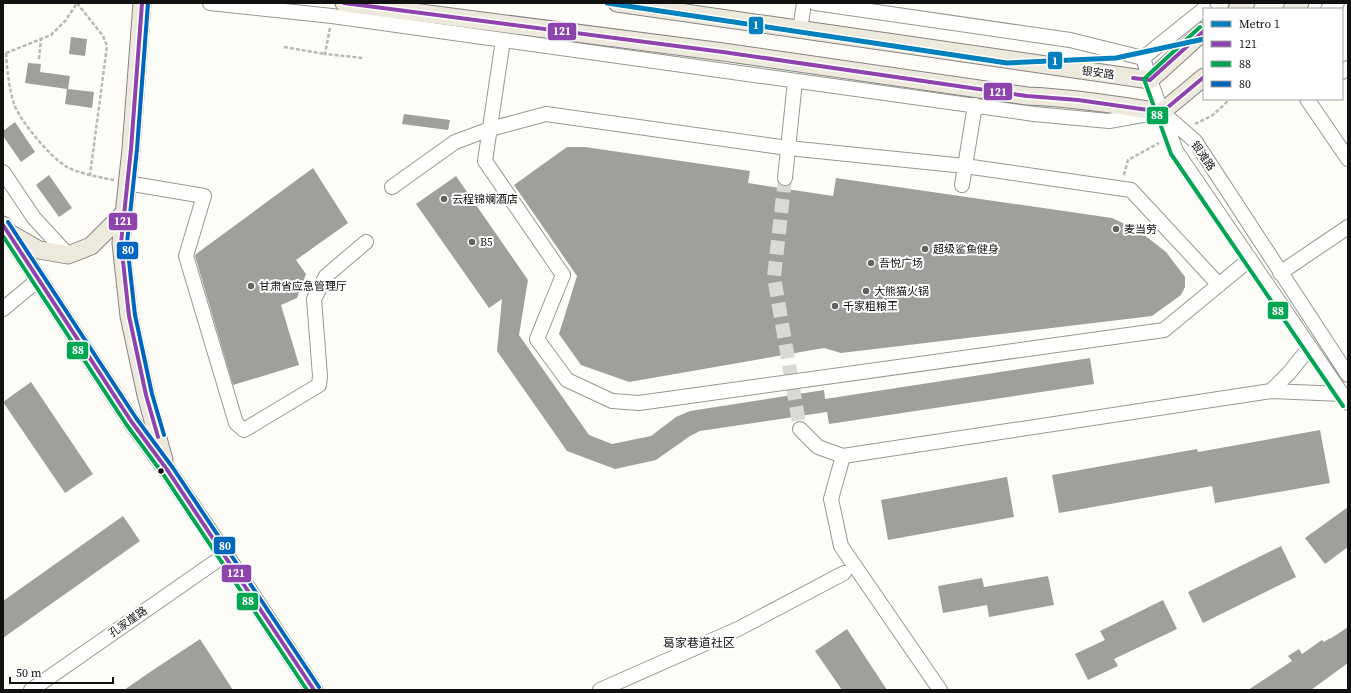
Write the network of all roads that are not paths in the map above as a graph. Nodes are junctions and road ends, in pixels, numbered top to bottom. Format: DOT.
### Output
graph roads {
  1 [pos="142,3"];
  2 [pos="210,3"];
  3 [pos="344,3"];
  4 [pos="617,3"];
  5 [pos="804,3"];
  6 [pos="815,3"];
  7 [pos="1203,10"];
  8 [pos="800,30"];
  9 [pos="1203,33"];
  10 [pos="503,40"];
  11 [pos="1143,58"];
  12 [pos="1203,78"];
  13 [pos="1150,80"];
  14 [pos="796,81"];
  15 [pos="1203,88"];
  16 [pos="1308,100"];
  17 [pos="975,105"];
  18 [pos="1162,112"];
  19 [pos="490,129"];
  20 [pos="788,148"];
  21 [pos="1348,159"];
  22 [pos="965,166"];
  23 [pos="3,172"];
  24 [pos="785,178"];
  25 [pos="127,183"];
  26 [pos="962,185"];
  27 [pos="392,187"];
  28 [pos="124,213"];
  29 [pos="1348,227"];
  30 [pos="5,228"];
  31 [pos="366,242"];
  32 [pos="68,255"];
  33 [pos="1250,259"];
  34 [pos="1280,273"];
  35 [pos="39,279"];
  36 [pos="1219,285"];
  37 [pos="3,309"];
  38 [pos="1310,347"];
  39 [pos="1348,375"];
  40 [pos="1271,391"];
  41 [pos="1345,399"];
  42 [pos="800,429"];
  43 [pos="843,456"];
  44 [pos="168,472"];
  45 [pos="225,555"];
  46 [pos="844,573"];
  47 [pos="31,690"];
  48 [pos="314,690"];
  49 [pos="600,690"];
  50 [pos="940,690"];
  1 -- 25 [label="main road"];
  2 -- 10 [label="street"];
  3 -- 18 [label="main road"];
  4 -- 8 [label="main road, 银安路"];
  5 -- 8 [label="street"];
  6 -- 11 [label="street"];
  7 -- 11 [label="street"];
  8 -- 13 [label="main road, 银安路"];
  9 -- 13 [label="main road"];
  10 -- 14 [label="street"];
  10 -- 19 [label="street"];
  11 -- 13 [label="street"];
  12 -- 18 [label="main road"];
  13 -- 18 [label="street"];
  14 -- 17 [label="street"];
  14 -- 20 [label="street"];
  15 -- 18 [label="street"];
  16 -- 21 [label="street"];
  17 -- 18 [label="street"];
  17 -- 22 [label="street"];
  18 -- 33 [label="street, 银滩路"];
  18 -- 34 [label="street, 银滩路"];
  19 -- 20 [label="street"];
  19 -- 27 [label="street"];
  19 -- 36 [label="street"];
  20 -- 22 [label="street"];
  20 -- 24 [label="street"];
  22 -- 26 [label="street"];
  22 -- 36 [label="street"];
  23 -- 32 [label="street"];
  25 -- 28 [label="main road"];
  25 -- 31 [label="street"];
  28 -- 32 [label="main road"];
  28 -- 44 [label="main road"];
  29 -- 34 [label="street"];
  30 -- 32 [label="main road"];
  30 -- 35 [label="main road"];
  33 -- 36 [label="street"];
  33 -- 38 [label="street, 银滩路"];
  34 -- 39 [label="street, 银滩路"];
  35 -- 37 [label="street"];
  35 -- 44 [label="main road"];
  38 -- 40 [label="street"];
  38 -- 41 [label="street, 银滩路"];
  40 -- 41 [label="street"];
  40 -- 43 [label="street"];
  42 -- 43 [label="street"];
  43 -- 50 [label="street"];
  44 -- 45 [label="main road"];
  45 -- 47 [label="street, 孔家崖路"];
  45 -- 48 [label="main road"];
  46 -- 49 [label="street"];
}
